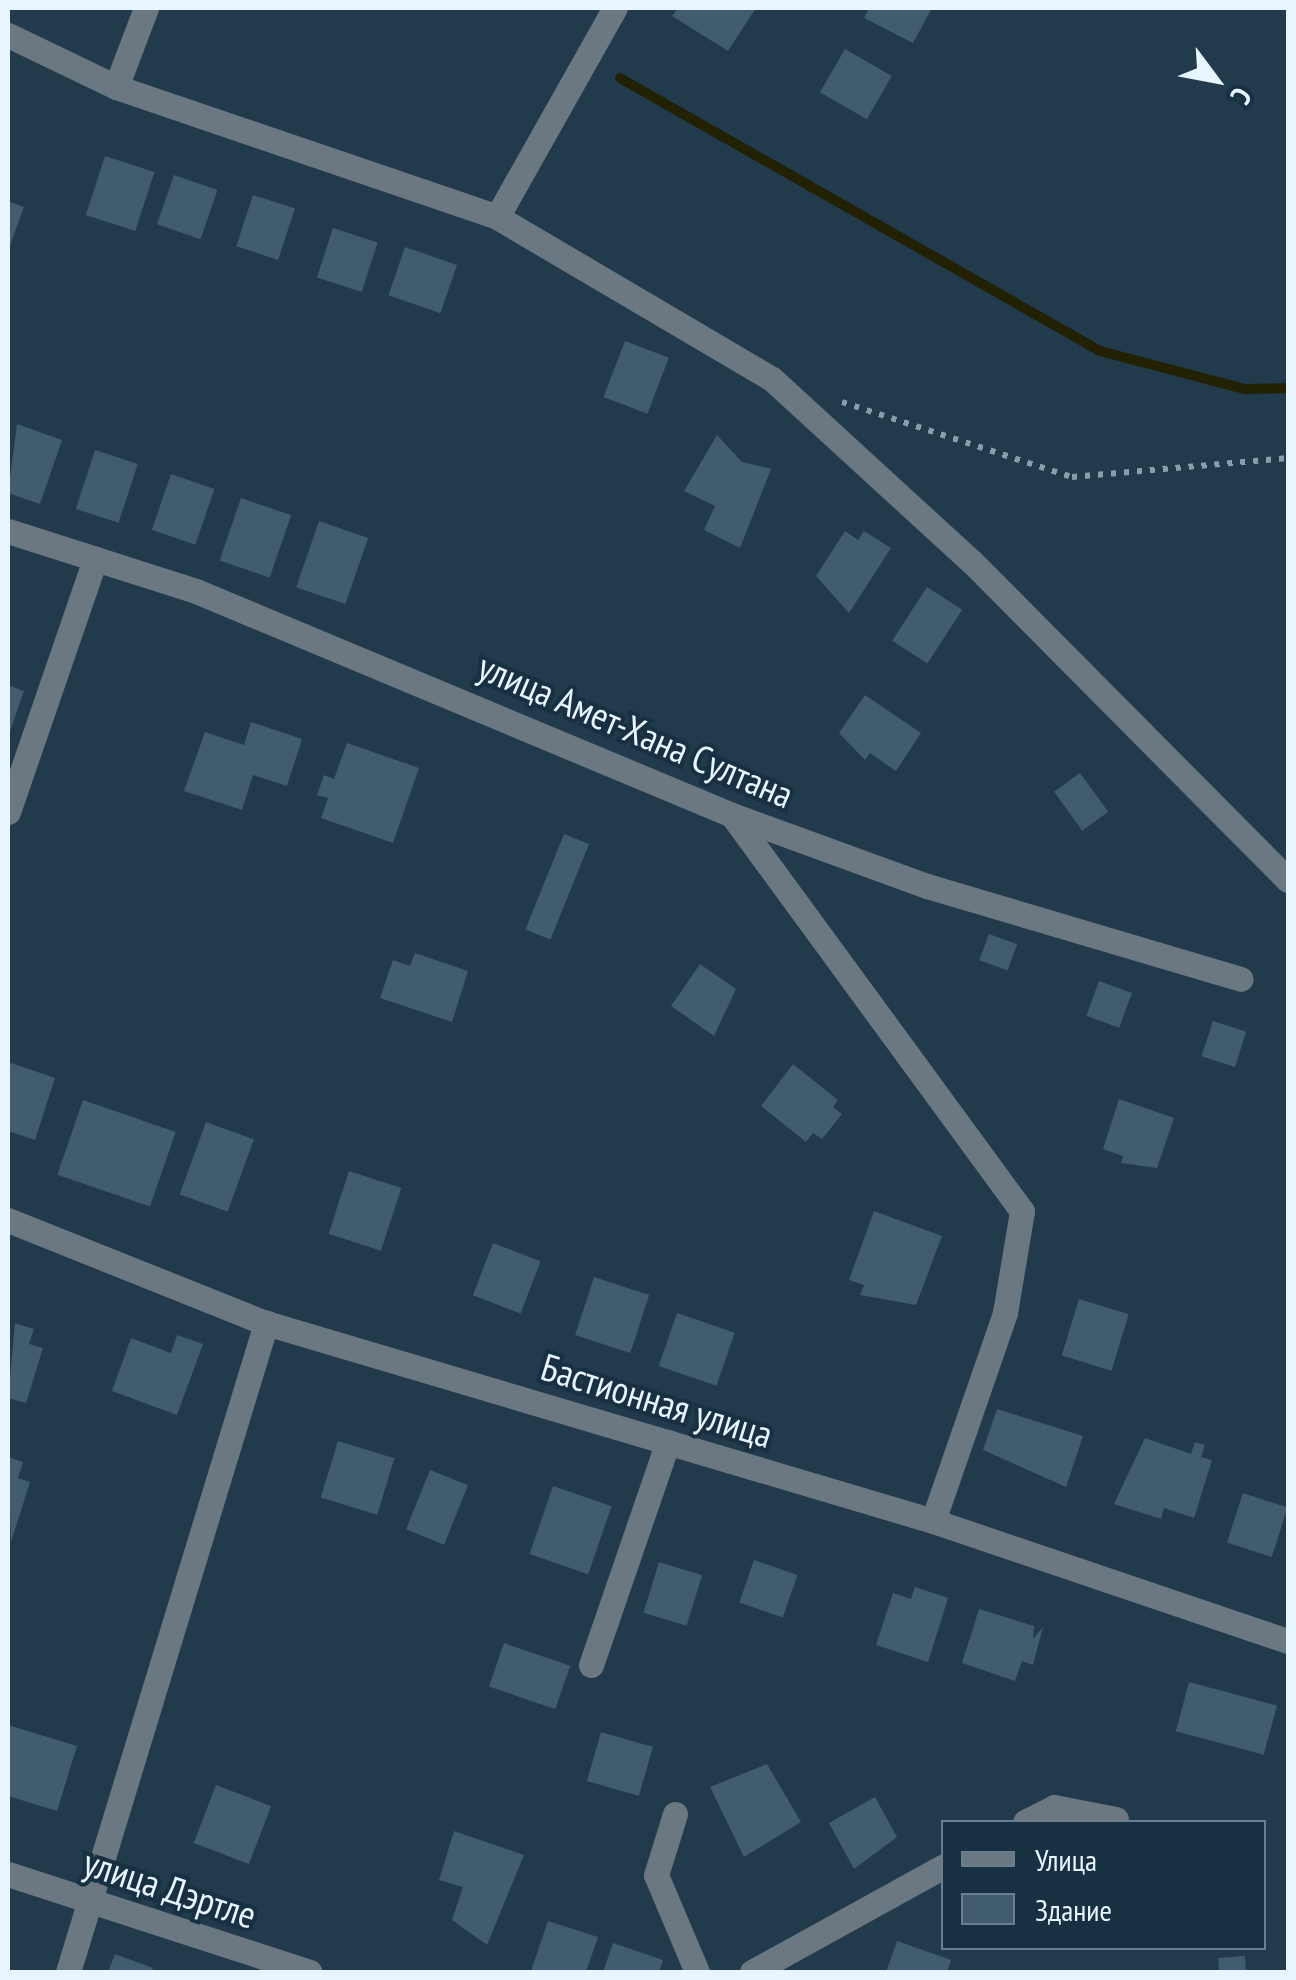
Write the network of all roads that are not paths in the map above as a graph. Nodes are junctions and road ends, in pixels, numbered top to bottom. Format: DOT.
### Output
graph roads {
  1 [pos="146,8"];
  2 [pos="615,8"];
  3 [pos="8,35"];
  4 [pos="116,87"];
  5 [pos="497,216"];
  6 [pos="8,532"];
  7 [pos="95,559"];
  8 [pos="8,812"];
  9 [pos="732,815"];
  10 [pos="1288,880"];
  11 [pos="1241,979"];
  12 [pos="9,1226"];
  13 [pos="266,1323"];
  14 [pos="668,1442"];
  15 [pos="933,1521"];
  16 [pos="1288,1641"];
  17 [pos="591,1665"];
  18 [pos="675,1814"];
  19 [pos="1029,1820"];
  20 [pos="1116,1820"];
  21 [pos="941,1868"];
  22 [pos="8,1874"];
  23 [pos="93,1903"];
  24 [pos="68,1972"];
  25 [pos="309,1972"];
  26 [pos="697,1972"];
  27 [pos="752,1972"];
  1 -- 4 [label="street"];
  2 -- 5 [label="street"];
  3 -- 4 [label="street"];
  4 -- 5 [label="street"];
  5 -- 10 [label="street"];
  6 -- 7 [label="street, улица Амет-Хана Султана"];
  7 -- 8 [label="street"];
  7 -- 9 [label="street, улица Амет-Хана Султана"];
  9 -- 11 [label="street, улица Амет-Хана Султана"];
  9 -- 15 [label="street"];
  12 -- 13 [label="street, Бастионная улица"];
  13 -- 14 [label="street, Бастионная улица"];
  13 -- 23 [label="street"];
  14 -- 15 [label="street, Бастионная улица"];
  14 -- 17 [label="street"];
  15 -- 16 [label="street, Бастионная улица"];
  18 -- 26 [label="street"];
  19 -- 20 [label="street"];
  21 -- 27 [label="street"];
  22 -- 23 [label="street, улица Дэртле"];
  23 -- 24 [label="street"];
  23 -- 25 [label="street, улица Дэртле"];
}
